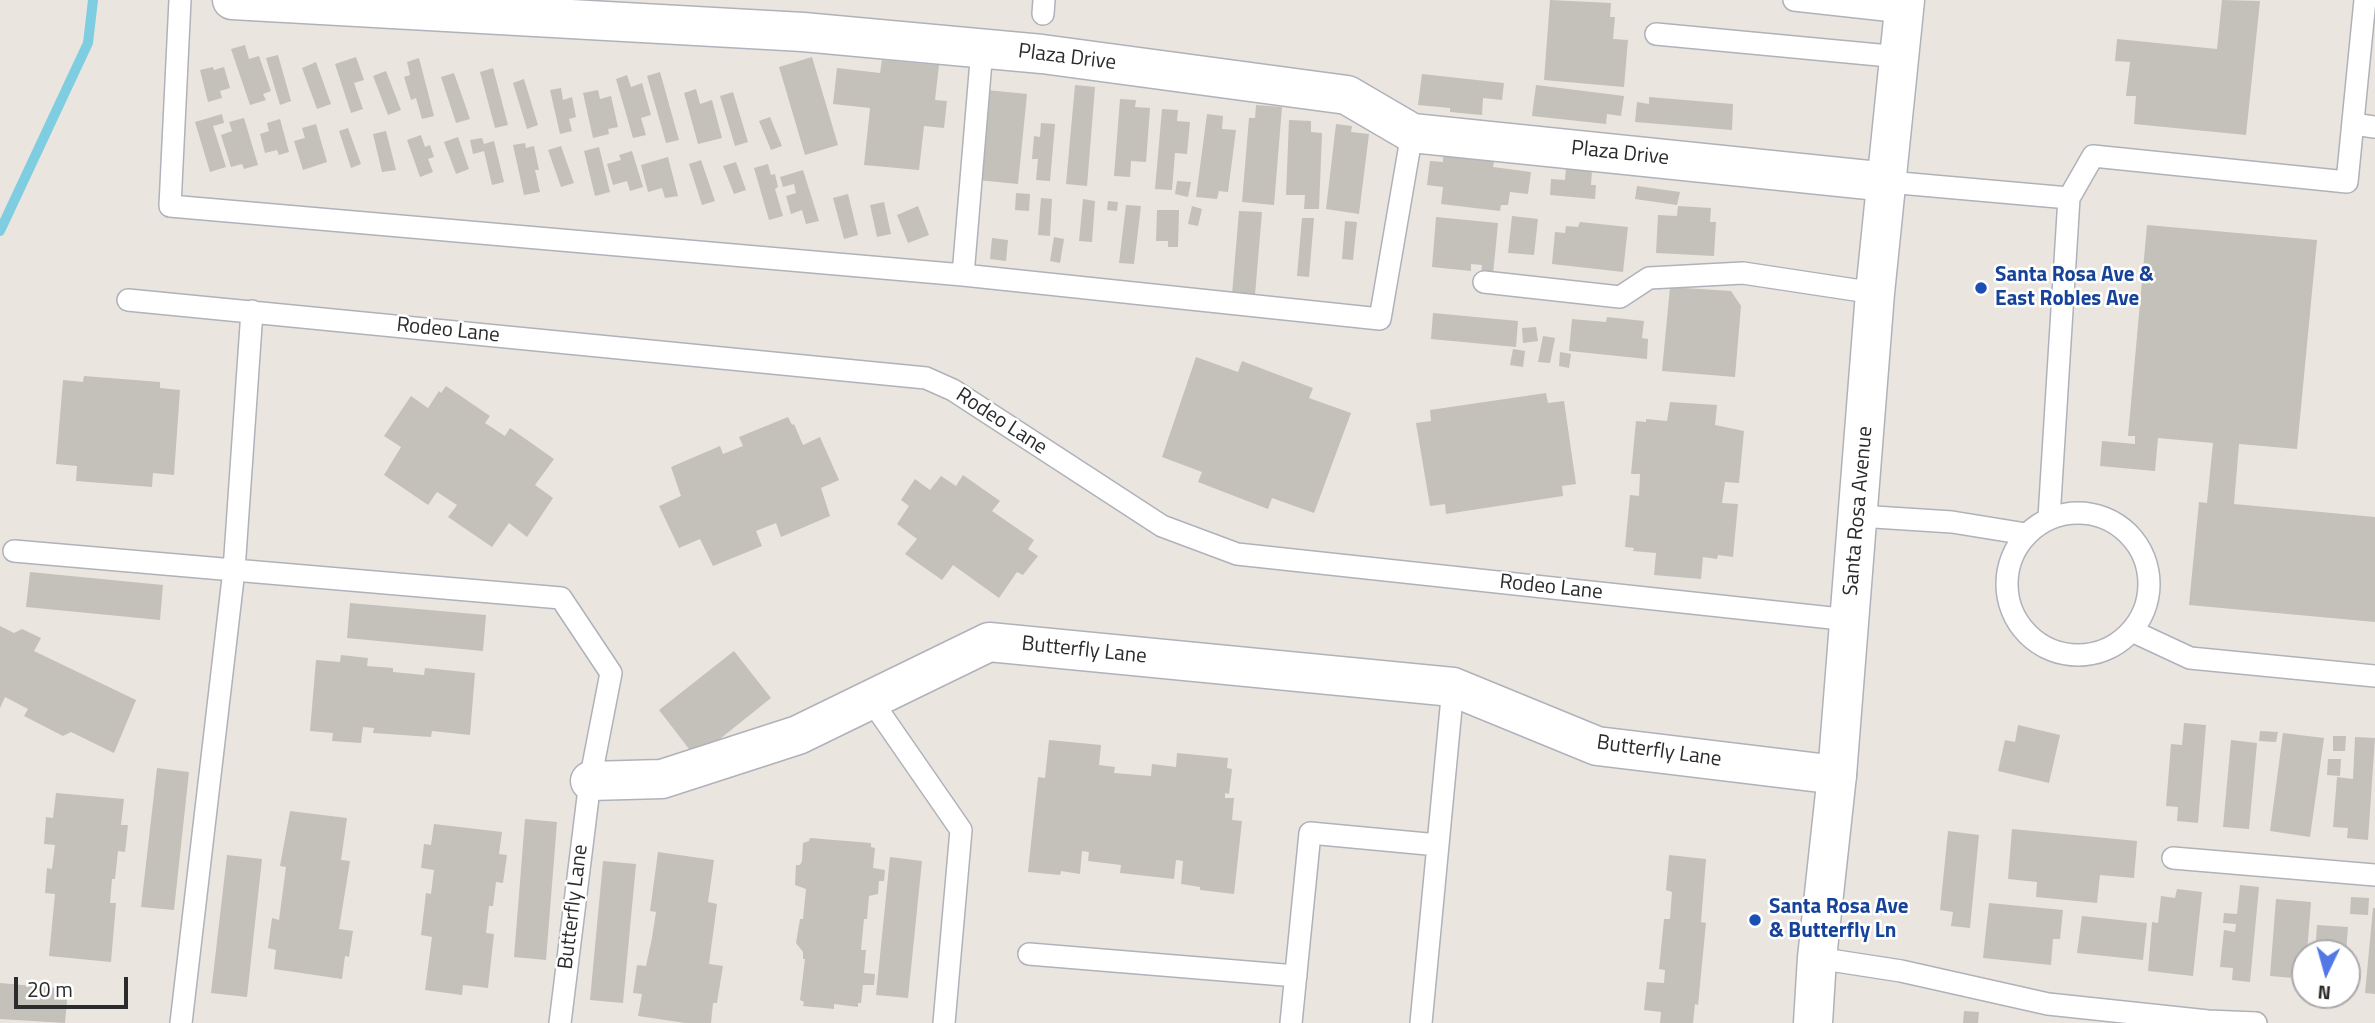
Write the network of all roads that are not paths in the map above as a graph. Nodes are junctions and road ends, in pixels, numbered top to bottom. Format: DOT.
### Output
graph roads {
  1 [pos="180,0"];
  2 [pos="232,0"];
  3 [pos="1794,0"];
  4 [pos="2365,0"];
  5 [pos="1904,6"];
  6 [pos="1656,34"];
  7 [pos="982,49"];
  8 [pos="1900,57"];
  9 [pos="2353,124"];
  10 [pos="2375,127"];
  11 [pos="1412,133"];
  12 [pos="1888,182"];
  13 [pos="2069,198"];
  14 [pos="963,275"];
  15 [pos="1484,282"];
  16 [pos="1875,293"];
  17 [pos="128,300"];
  18 [pos="252,311"];
  19 [pos="1859,516"];
  20 [pos="2049,518"];
  21 [pos="2026,534"];
  22 [pos="14,551"];
  23 [pos="234,570"];
  24 [pos="1850,620"];
  25 [pos="2132,631"];
  26 [pos="2375,676"];
  27 [pos="1453,687"];
  28 [pos="871,700"];
  29 [pos="1837,775"];
  30 [pos="590,780"];
  31 [pos="1438,845"];
  32 [pos="2173,858"];
  33 [pos="2375,874"];
  34 [pos="1030,954"];
  35 [pos="1817,958"];
  36 [pos="1296,976"];
  37 [pos="2208,1022"];
  38 [pos="181,1023"];
  39 [pos="560,1023"];
  40 [pos="944,1023"];
  41 [pos="1291,1023"];
  42 [pos="1421,1023"];
  43 [pos="1813,1023"];
  44 [pos="2256,1023"];
  1 -- 14 [label="lane"];
  2 -- 7 [label="street, Plaza Drive"];
  3 -- 5 [label="lane"];
  4 -- 9 [label="lane"];
  5 -- 8 [label="street, Santa Rosa Avenue"];
  6 -- 8 [label="lane"];
  7 -- 11 [label="street, Plaza Drive"];
  7 -- 14 [label="lane"];
  8 -- 12 [label="street, Santa Rosa Avenue"];
  9 -- 10 [label="lane"];
  9 -- 13 [label="lane"];
  11 -- 12 [label="street, Plaza Drive"];
  11 -- 14 [label="lane"];
  12 -- 13 [label="lane"];
  12 -- 16 [label="street, Santa Rosa Avenue"];
  13 -- 20 [label="lane"];
  15 -- 16 [label="lane"];
  16 -- 19 [label="street, Santa Rosa Avenue"];
  17 -- 18 [label="lane, Rodeo Lane"];
  18 -- 23 [label="lane"];
  18 -- 24 [label="lane, Rodeo Lane"];
  19 -- 21 [label="lane"];
  19 -- 24 [label="street, Santa Rosa Avenue"];
  20 -- 21 [label="lane"];
  20 -- 25 [label="lane"];
  21 -- 25 [label="lane"];
  22 -- 23 [label="lane"];
  23 -- 30 [label="lane"];
  23 -- 38 [label="lane"];
  24 -- 29 [label="street, Santa Rosa Avenue"];
  25 -- 26 [label="lane"];
  27 -- 28 [label="street, Butterfly Lane"];
  27 -- 29 [label="street, Butterfly Lane"];
  27 -- 31 [label="lane"];
  28 -- 30 [label="street, Butterfly Lane"];
  28 -- 40 [label="lane"];
  29 -- 35 [label="street, Santa Rosa Avenue"];
  30 -- 39 [label="lane, Butterfly Lane"];
  31 -- 36 [label="lane"];
  31 -- 42 [label="lane"];
  32 -- 33 [label="lane"];
  34 -- 36 [label="lane"];
  35 -- 37 [label="lane"];
  35 -- 43 [label="street, Santa Rosa Avenue"];
  36 -- 41 [label="lane"];
  37 -- 44 [label="lane"];
}
